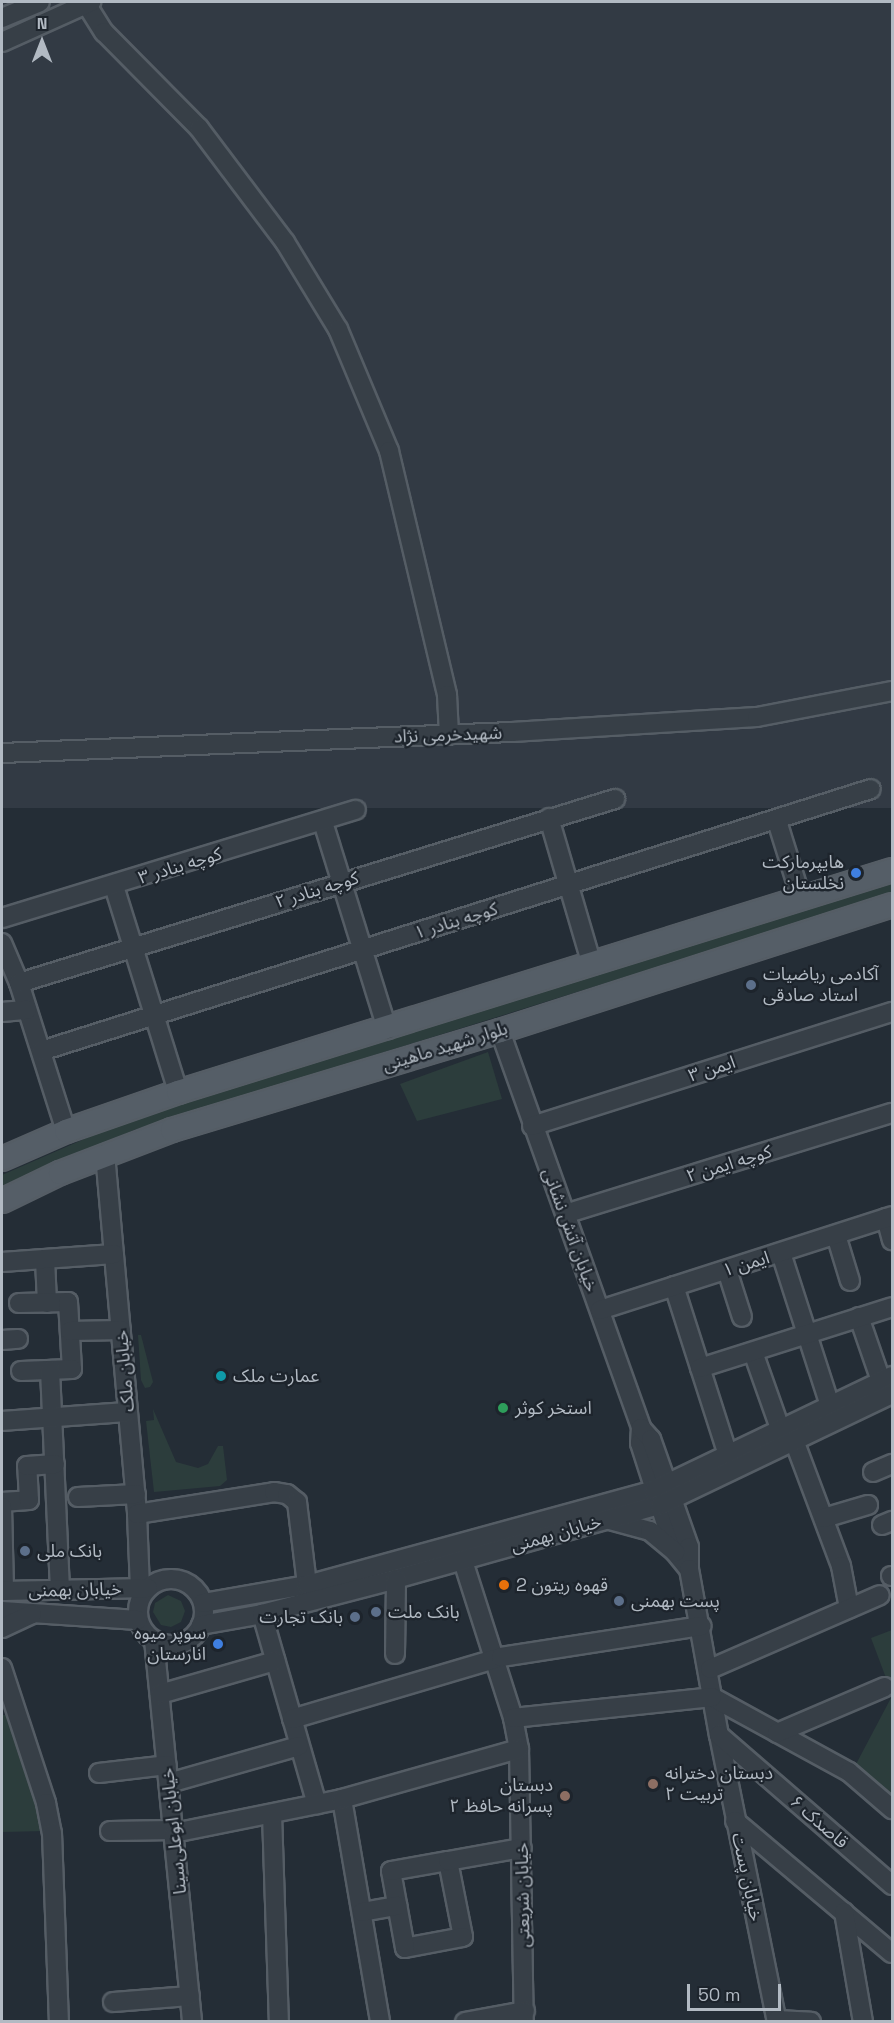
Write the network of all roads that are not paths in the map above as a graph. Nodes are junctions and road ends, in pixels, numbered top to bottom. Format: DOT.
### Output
graph roads {
  1 [pos="40,2"];
  2 [pos="88,3"];
  3 [pos="2,18"];
  4 [pos="2,42"];
  5 [pos="892,691"];
  6 [pos="449,735"];
  7 [pos="2,753"];
  8 [pos="871,789"];
  9 [pos="615,799"];
  10 [pos="356,810"];
  11 [pos="549,818"];
  12 [pos="777,820"];
  13 [pos="323,822"];
  14 [pos="892,870"];
  15 [pos="343,882"];
  16 [pos="114,886"];
  17 [pos="569,886"];
  18 [pos="801,898"];
  19 [pos="892,905"];
  20 [pos="2,918"];
  21 [pos="2,943"];
  22 [pos="132,947"];
  23 [pos="363,950"];
  24 [pos="592,965"];
  25 [pos="19,983"];
  26 [pos="27,1010"];
  27 [pos="2,1012"];
  28 [pos="892,1012"];
  29 [pos="153,1014"];
  30 [pos="387,1029"];
  31 [pos="500,1031"];
  32 [pos="41,1051"];
  33 [pos="178,1092"];
  34 [pos="892,1113"];
  35 [pos="532,1126"];
  36 [pos="66,1131"];
  37 [pos="105,1154"];
  38 [pos="2,1159"];
  39 [pos="2,1201"];
  40 [pos="565,1214"];
  41 [pos="889,1217"];
  42 [pos="836,1235"];
  43 [pos="892,1240"];
  44 [pos="781,1253"];
  45 [pos="114,1254"];
  46 [pos="45,1259"];
  47 [pos="2,1262"];
  48 [pos="727,1270"];
  49 [pos="850,1281"];
  50 [pos="674,1286"];
  51 [pos="48,1303"];
  52 [pos="19,1304"];
  53 [pos="892,1307"];
  54 [pos="600,1310"];
  55 [pos="742,1317"];
  56 [pos="859,1317"];
  57 [pos="121,1330"];
  58 [pos="70,1331"];
  59 [pos="808,1334"];
  60 [pos="753,1352"];
  61 [pos="700,1368"];
  62 [pos="50,1370"];
  63 [pos="21,1371"];
  64 [pos="888,1384"];
  65 [pos="831,1406"];
  66 [pos="129,1412"];
  67 [pos="52,1418"];
  68 [pos="2,1421"];
  69 [pos="781,1431"];
  70 [pos="795,1443"];
  71 [pos="728,1455"];
  72 [pos="56,1464"];
  73 [pos="892,1464"];
  74 [pos="873,1472"];
  75 [pos="135,1494"];
  76 [pos="664,1495"];
  77 [pos="78,1497"];
  78 [pos="2,1502"];
  79 [pos="868,1505"];
  80 [pos="2,1507"];
  81 [pos="137,1514"];
  82 [pos="824,1518"];
  83 [pos="608,1519"];
  84 [pos="675,1552"];
  85 [pos="463,1561"];
  86 [pos="689,1569"];
  87 [pos="396,1579"];
  88 [pos="308,1585"];
  89 [pos="144,1588"];
  90 [pos="60,1589"];
  91 [pos="3,1591"];
  92 [pos="880,1595"];
  93 [pos="203,1603"];
  94 [pos="849,1608"];
  95 [pos="2,1611"];
  96 [pos="36,1612"];
  97 [pos="262,1614"];
  98 [pos="138,1620"];
  99 [pos="201,1625"];
  100 [pos="702,1626"];
  101 [pos="2,1628"];
  102 [pos="154,1641"];
  103 [pos="395,1654"];
  104 [pos="275,1661"];
  105 [pos="493,1662"];
  106 [pos="2,1668"];
  107 [pos="710,1669"];
  108 [pos="885,1687"];
  109 [pos="160,1694"];
  110 [pos="712,1697"];
  111 [pos="6,1705"];
  112 [pos="513,1718"];
  113 [pos="292,1719"];
  114 [pos="777,1732"];
  115 [pos="719,1735"];
  116 [pos="299,1746"];
  117 [pos="519,1749"];
  118 [pos="167,1765"];
  119 [pos="99,1773"];
  120 [pos="169,1783"];
  121 [pos="342,1799"];
  122 [pos="317,1804"];
  123 [pos="892,1809"];
  124 [pos="272,1814"];
  125 [pos="735,1821"];
  126 [pos="110,1831"];
  127 [pos="174,1831"];
  128 [pos="522,1848"];
  129 [pos="448,1861"];
  130 [pos="892,1885"];
  131 [pos="397,1906"];
  132 [pos="362,1912"];
  133 [pos="844,1912"];
  134 [pos="892,1953"];
  135 [pos="190,1996"];
  136 [pos="113,2001"];
  137 [pos="524,2016"];
  138 [pos="777,2021"];
  139 [pos="59,2022"];
  140 [pos="192,2022"];
  141 [pos="279,2022"];
  142 [pos="380,2022"];
  143 [pos="465,2022"];
  144 [pos="811,2022"];
  145 [pos="864,2022"];
  1 -- 3 [label="street"];
  2 -- 4 [label="street"];
  2 -- 6 [label="street"];
  5 -- 6 [label="street, شهیدخرمی نژاد"];
  6 -- 7 [label="street, شهیدخرمی نژاد"];
  8 -- 12 [label="street, کوچه بنادر ۱"];
  9 -- 11 [label="street, کوچه بنادر ۲"];
  10 -- 13 [label="street, کوچه بنادر ۳"];
  11 -- 15 [label="street, کوچه بنادر ۲"];
  11 -- 17 [label="street"];
  12 -- 17 [label="street, کوچه بنادر ۱"];
  12 -- 18 [label="street"];
  13 -- 15 [label="street"];
  13 -- 16 [label="street, کوچه بنادر ۳"];
  14 -- 18 [label="main road, بلوار شهید ماهینی"];
  15 -- 22 [label="street, کوچه بنادر ۲"];
  15 -- 23 [label="street"];
  16 -- 20 [label="street, کوچه بنادر ۳"];
  16 -- 22 [label="street"];
  17 -- 23 [label="street, کوچه بنادر ۱"];
  17 -- 24 [label="street"];
  18 -- 24 [label="main road, بلوار شهید ماهینی"];
  19 -- 31 [label="main road, بلوار شهید ماهینی"];
  21 -- 25 [label="street"];
  22 -- 25 [label="street, کوچه بنادر ۲"];
  22 -- 29 [label="street"];
  23 -- 29 [label="street, کوچه بنادر ۱"];
  23 -- 30 [label="street"];
  24 -- 30 [label="main road, بلوار شهید ماهینی"];
  25 -- 26 [label="street"];
  26 -- 27 [label="street"];
  26 -- 32 [label="street"];
  28 -- 35 [label="street, ایمن ۳"];
  29 -- 32 [label="street, کوچه بنادر ۱"];
  29 -- 33 [label="street"];
  30 -- 33 [label="main road, بلوار شهید ماهینی"];
  31 -- 35 [label="street, خیابان آتش نشانی"];
  31 -- 37 [label="main road, بلوار شهید ماهینی"];
  32 -- 36 [label="street"];
  33 -- 36 [label="main road, بلوار شهید ماهینی"];
  34 -- 40 [label="street, کوچه ایمن ۲"];
  35 -- 40 [label="street, خیابان آتش نشانی"];
  36 -- 38 [label="main road, بلوار شهید ماهینی"];
  37 -- 39 [label="main road, بلوار شهید ماهینی"];
  37 -- 45 [label="street, خیابان ملک"];
  40 -- 54 [label="street, خیابان آتش نشانی"];
  41 -- 42 [label="street, ایمن ۱"];
  41 -- 43 [label="street"];
  42 -- 44 [label="street, ایمن ۱"];
  42 -- 49 [label="street"];
  44 -- 48 [label="street, ایمن ۱"];
  44 -- 59 [label="street"];
  45 -- 46 [label="street"];
  45 -- 57 [label="street, خیابان ملک"];
  46 -- 47 [label="street"];
  46 -- 51 [label="street"];
  48 -- 50 [label="street, ایمن ۱"];
  48 -- 55 [label="street"];
  50 -- 54 [label="street, ایمن ۱"];
  50 -- 61 [label="street"];
  51 -- 52 [label="street"];
  51 -- 58 [label="street"];
  53 -- 56 [label="street"];
  54 -- 76 [label="street, خیابان آتش نشانی"];
  56 -- 59 [label="street"];
  56 -- 64 [label="street"];
  57 -- 58 [label="street"];
  57 -- 66 [label="street, خیابان ملک"];
  58 -- 62 [label="street"];
  59 -- 60 [label="street"];
  59 -- 65 [label="street"];
  60 -- 61 [label="street"];
  60 -- 69 [label="street"];
  61 -- 71 [label="street"];
  62 -- 63 [label="street"];
  62 -- 67 [label="street"];
  64 -- 65 [label="street, خیابان بهمنی"];
  64 -- 70 [label="street, خیابان بهمنی"];
  65 -- 69 [label="street, خیابان بهمنی"];
  66 -- 67 [label="street"];
  66 -- 75 [label="street, خیابان ملک"];
  67 -- 68 [label="street"];
  67 -- 72 [label="street"];
  69 -- 71 [label="street, خیابان بهمنی"];
  70 -- 76 [label="street, خیابان بهمنی"];
  70 -- 82 [label="street"];
  71 -- 76 [label="street, خیابان بهمنی"];
  72 -- 78 [label="street"];
  72 -- 90 [label="street"];
  73 -- 74 [label="street"];
  75 -- 77 [label="street"];
  75 -- 81 [label="street, خیابان ملک"];
  76 -- 83 [label="street, خیابان بهمنی"];
  76 -- 84 [label="street"];
  76 -- 86 [label="street"];
  76 -- 88 [label="street, خیابان بهمنی"];
  79 -- 82 [label="street"];
  80 -- 91 [label="street"];
  81 -- 88 [label="street"];
  81 -- 89 [label="street, خیابان ملک"];
  82 -- 94 [label="street"];
  83 -- 84 [label="street"];
  83 -- 85 [label="street, خیابان بهمنی"];
  84 -- 86 [label="street"];
  85 -- 87 [label="street, خیابان بهمنی"];
  85 -- 105 [label="street, خیابان شریعتی"];
  86 -- 100 [label="street"];
  87 -- 97 [label="street, خیابان بهمنی"];
  87 -- 103 [label="street"];
  88 -- 93 [label="street, خیابان بهمنی"];
  89 -- 90 [label="street, خیابان بهمنی"];
  89 -- 93 [label="street"];
  89 -- 98 [label="street"];
  90 -- 91 [label="street, خیابان بهمنی"];
  92 -- 94 [label="street"];
  93 -- 99 [label="street"];
  94 -- 107 [label="street"];
  95 -- 96 [label="street, خیابان بهمنی"];
  96 -- 98 [label="street, خیابان بهمنی"];
  96 -- 101 [label="street"];
  97 -- 99 [label="street, خیابان بهمنی"];
  97 -- 104 [label="street"];
  98 -- 102 [label="street"];
  99 -- 102 [label="street"];
  100 -- 105 [label="street"];
  100 -- 107 [label="street"];
  102 -- 109 [label="street, خیابان ابوعلی‌سینا"];
  104 -- 109 [label="street"];
  104 -- 113 [label="street"];
  105 -- 112 [label="street, خیابان شریعتی"];
  105 -- 113 [label="street"];
  106 -- 111 [label="street"];
  107 -- 110 [label="street, خیابان پست"];
  108 -- 114 [label="street"];
  109 -- 118 [label="street, خیابان ابوعلی‌سینا"];
  110 -- 112 [label="street"];
  110 -- 114 [label="street"];
  110 -- 115 [label="street, خیابان پست"];
  111 -- 139 [label="street"];
  112 -- 117 [label="street, خیابان شریعتی"];
  113 -- 116 [label="street"];
  114 -- 123 [label="street"];
  115 -- 125 [label="street, خیابان پست"];
  115 -- 130 [label="street, قاصدک ۶"];
  116 -- 120 [label="street"];
  116 -- 122 [label="street"];
  117 -- 121 [label="street"];
  117 -- 128 [label="street, خیابان شریعتی"];
  118 -- 119 [label="street"];
  118 -- 120 [label="street, خیابان ابوعلی‌سینا"];
  120 -- 127 [label="street, خیابان ابوعلی‌سینا"];
  121 -- 122 [label="street"];
  121 -- 132 [label="street"];
  122 -- 124 [label="street"];
  124 -- 127 [label="street"];
  124 -- 141 [label="street"];
  125 -- 133 [label="street"];
  125 -- 138 [label="street, خیابان پست"];
  126 -- 127 [label="street"];
  127 -- 135 [label="street, خیابان ابوعلی‌سینا"];
  128 -- 129 [label="street"];
  128 -- 137 [label="street, خیابان شریعتی"];
  129 -- 131 [label="street"];
  129 -- 131 [label="street"];
  131 -- 132 [label="street"];
  132 -- 142 [label="street"];
  133 -- 134 [label="street"];
  133 -- 145 [label="street"];
  135 -- 136 [label="street"];
  135 -- 140 [label="street, خیابان ابوعلی‌سینا"];
  137 -- 143 [label="street"];
  138 -- 144 [label="street"];
}
